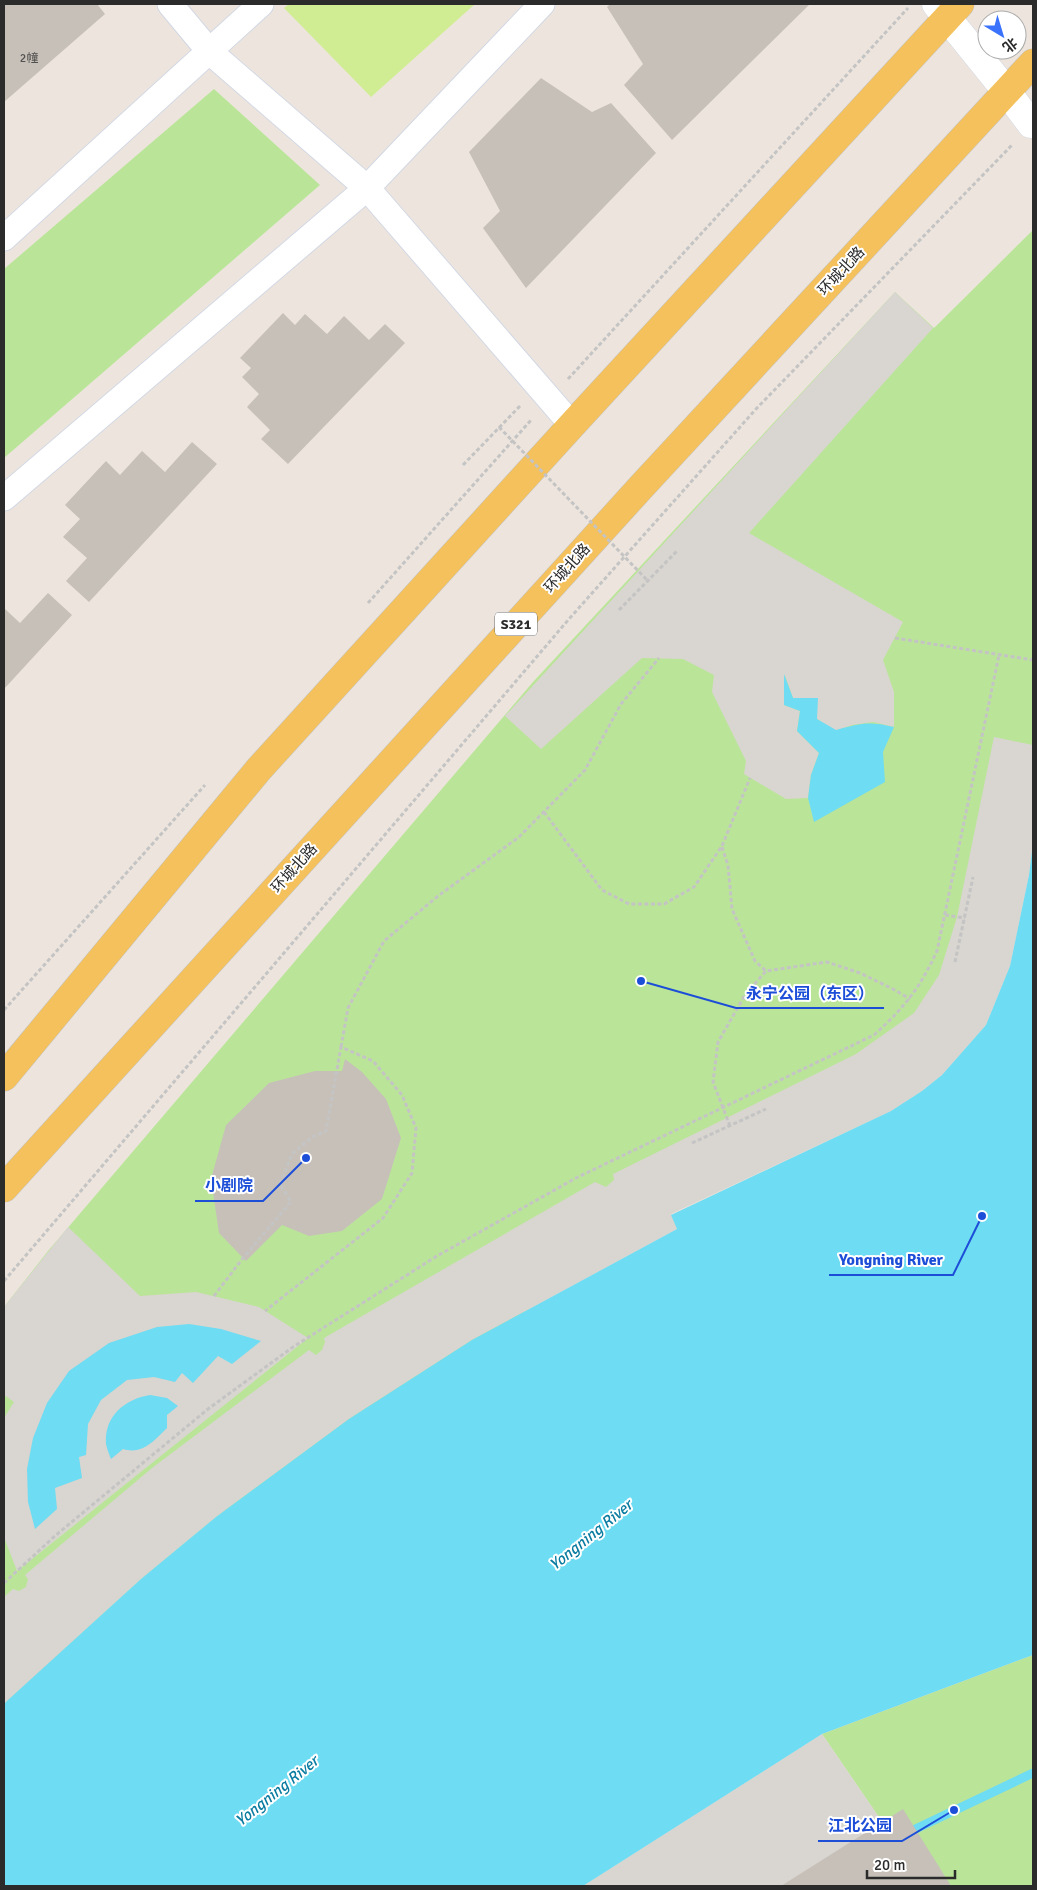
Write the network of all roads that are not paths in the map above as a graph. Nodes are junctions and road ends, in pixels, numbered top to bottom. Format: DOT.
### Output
graph roads {
  1 [pos="170,4"];
  2 [pos="261,4"];
  3 [pos="542,4"];
  4 [pos="948,8"];
  5 [pos="210,52"];
  6 [pos="1033,64"];
  7 [pos="1007,92"];
  8 [pos="1031,124"];
  9 [pos="367,188"];
  10 [pos="4,238"];
  11 [pos="572,425"];
  12 [pos="4,498"];
  13 [pos="4,1077"];
  14 [pos="4,1188"];
  1 -- 5 [label="street"];
  2 -- 5 [label="street"];
  3 -- 9 [label="street"];
  4 -- 7 [label="main road"];
  4 -- 11 [label="main road"];
  5 -- 9 [label="street"];
  5 -- 10 [label="street"];
  6 -- 7 [label="main road, 环城北路 / S321"];
  7 -- 8 [label="main road"];
  7 -- 14 [label="main road, 环城北路 / S321"];
  9 -- 11 [label="street"];
  9 -- 12 [label="street"];
  11 -- 13 [label="main road"];
}
